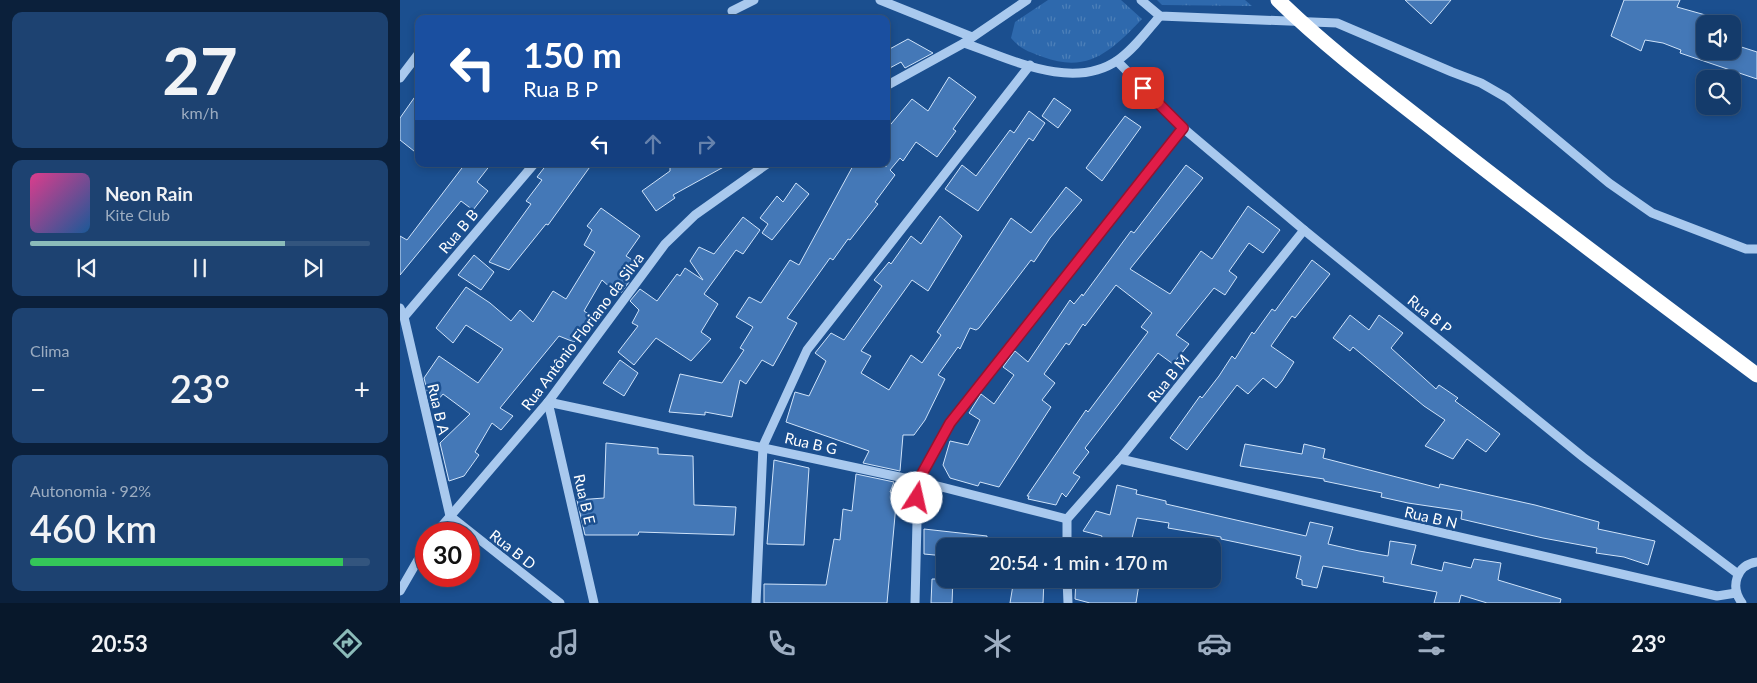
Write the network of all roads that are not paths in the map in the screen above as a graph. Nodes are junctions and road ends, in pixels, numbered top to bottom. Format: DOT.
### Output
graph roads {
  1 [pos="754,0"];
  2 [pos="880,0"];
  3 [pos="1027,0"];
  4 [pos="1141,0"];
  5 [pos="1278,0"];
  6 [pos="732,11"];
  7 [pos="1160,16"];
  8 [pos="1298,20"];
  9 [pos="968,40"];
  10 [pos="415,58"];
  11 [pos="1117,61"];
  12 [pos="1030,65"];
  13 [pos="400,78"];
  14 [pos="890,84"];
  15 [pos="1183,128"];
  16 [pos="531,167"];
  17 [pos="763,167"];
  18 [pos="1304,230"];
  19 [pos="1757,249"];
  20 [pos="400,308"];
  21 [pos="404,317"];
  22 [pos="1757,375"];
  23 [pos="548,402"];
  24 [pos="763,446"];
  25 [pos="1120,459"];
  26 [pos="918,481"];
  27 [pos="450,516"];
  28 [pos="1067,519"];
  29 [pos="445,522"];
  30 [pos="1067,538"];
  31 [pos="1757,562"];
  32 [pos="415,565"];
  33 [pos="1738,574"];
  34 [pos="1067,588"];
  35 [pos="400,591"];
  36 [pos="1736,593"];
  37 [pos="560,603"];
  38 [pos="594,603"];
  39 [pos="756,603"];
  40 [pos="915,603"];
  41 [pos="1068,603"];
  42 [pos="1742,603"];
  1 -- 6 [label="street"];
  2 -- 9 [label="street"];
  3 -- 9 [label="street"];
  4 -- 7 [label="street"];
  5 -- 8 [label="highway"];
  7 -- 8 [label="street"];
  7 -- 11 [label="street"];
  8 -- 19 [label="street"];
  8 -- 22 [label="highway"];
  9 -- 12 [label="street"];
  9 -- 14 [label="street"];
  10 -- 13 [label="street"];
  11 -- 12 [label="street"];
  11 -- 15 [label="street, Rua B P"];
  12 -- 24 [label="street"];
  15 -- 18 [label="street, Rua B P"];
  15 -- 26 [label="street"];
  16 -- 21 [label="street, Rua B B"];
  17 -- 23 [label="street, Rua Antônio Floriano da Silva"];
  18 -- 25 [label="street, Rua B M"];
  18 -- 33 [label="street, Rua B P"];
  20 -- 21 [label="street, Rua B A"];
  21 -- 27 [label="street, Rua B A"];
  23 -- 24 [label="street, Rua B G"];
  23 -- 27 [label="street, Rua Antônio Floriano da Silva"];
  23 -- 38 [label="street, Rua B E"];
  24 -- 26 [label="street, Rua B G"];
  24 -- 39 [label="street"];
  25 -- 28 [label="street, Rua B M"];
  25 -- 36 [label="street, Rua B N"];
  26 -- 28 [label="street, Rua B G"];
  26 -- 40 [label="street"];
  27 -- 29 [label="street, Rua Antônio Floriano da Silva"];
  27 -- 37 [label="street, Rua B D"];
  28 -- 30 [label="street"];
  31 -- 33 [label="street"];
  32 -- 35 [label="street"];
  33 -- 36 [label="street"];
  34 -- 41 [label="street"];
  36 -- 42 [label="street"];
}
